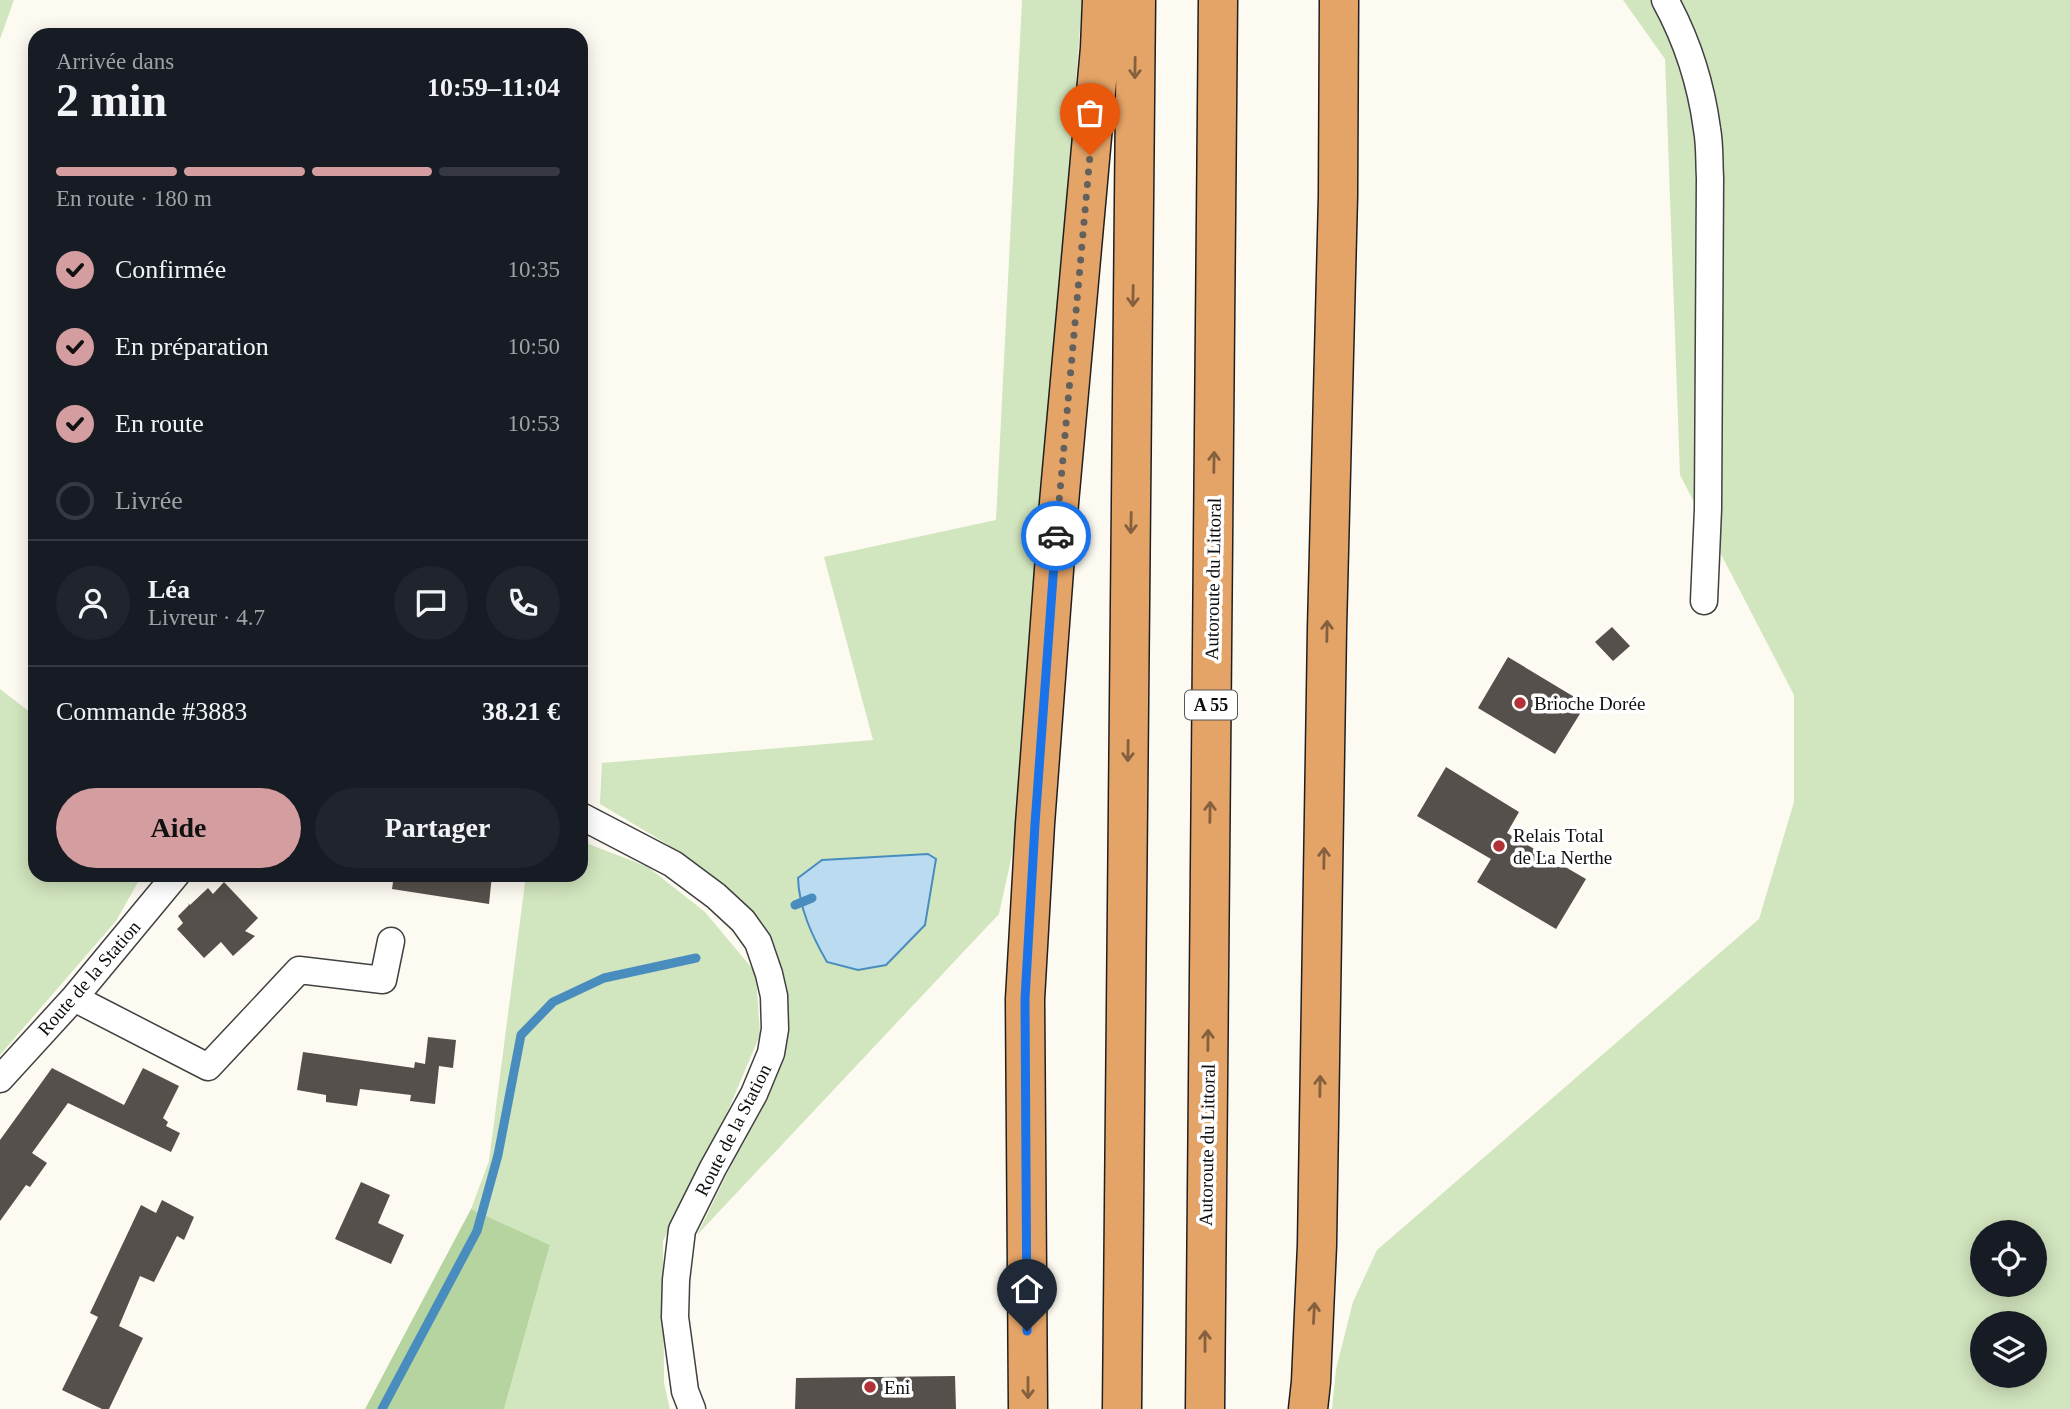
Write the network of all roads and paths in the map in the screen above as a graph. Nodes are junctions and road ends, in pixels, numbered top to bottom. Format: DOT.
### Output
graph roads {
  1 [pos="1102,0"];
  2 [pos="1136,0"];
  3 [pos="1218,0"];
  4 [pos="1339,0"];
  5 [pos="1665,0"];
  6 [pos="1704,601"];
  7 [pos="588,820"];
  8 [pos="170,882"];
  9 [pos="391,941"];
  10 [pos="74,998"];
  11 [pos="0,1079"];
  12 [pos="692,1409"];
  13 [pos="1028,1409"];
  14 [pos="1122,1409"];
  15 [pos="1205,1409"];
  16 [pos="1308,1409"];
  1 -- 13 [label="highway, one-way"];
  2 -- 14 [label="highway, one-way"];
  15 -- 3 [label="highway, Autoroute du Littoral / A 55, one-way"];
  16 -- 4 [label="highway, one-way"];
  5 -- 6 [label="street"];
  7 -- 12 [label="street, Route de la Station"];
  8 -- 10 [label="street, Route de la Station"];
  9 -- 10 [label="street"];
  10 -- 11 [label="street, Route de la Station"];
}
